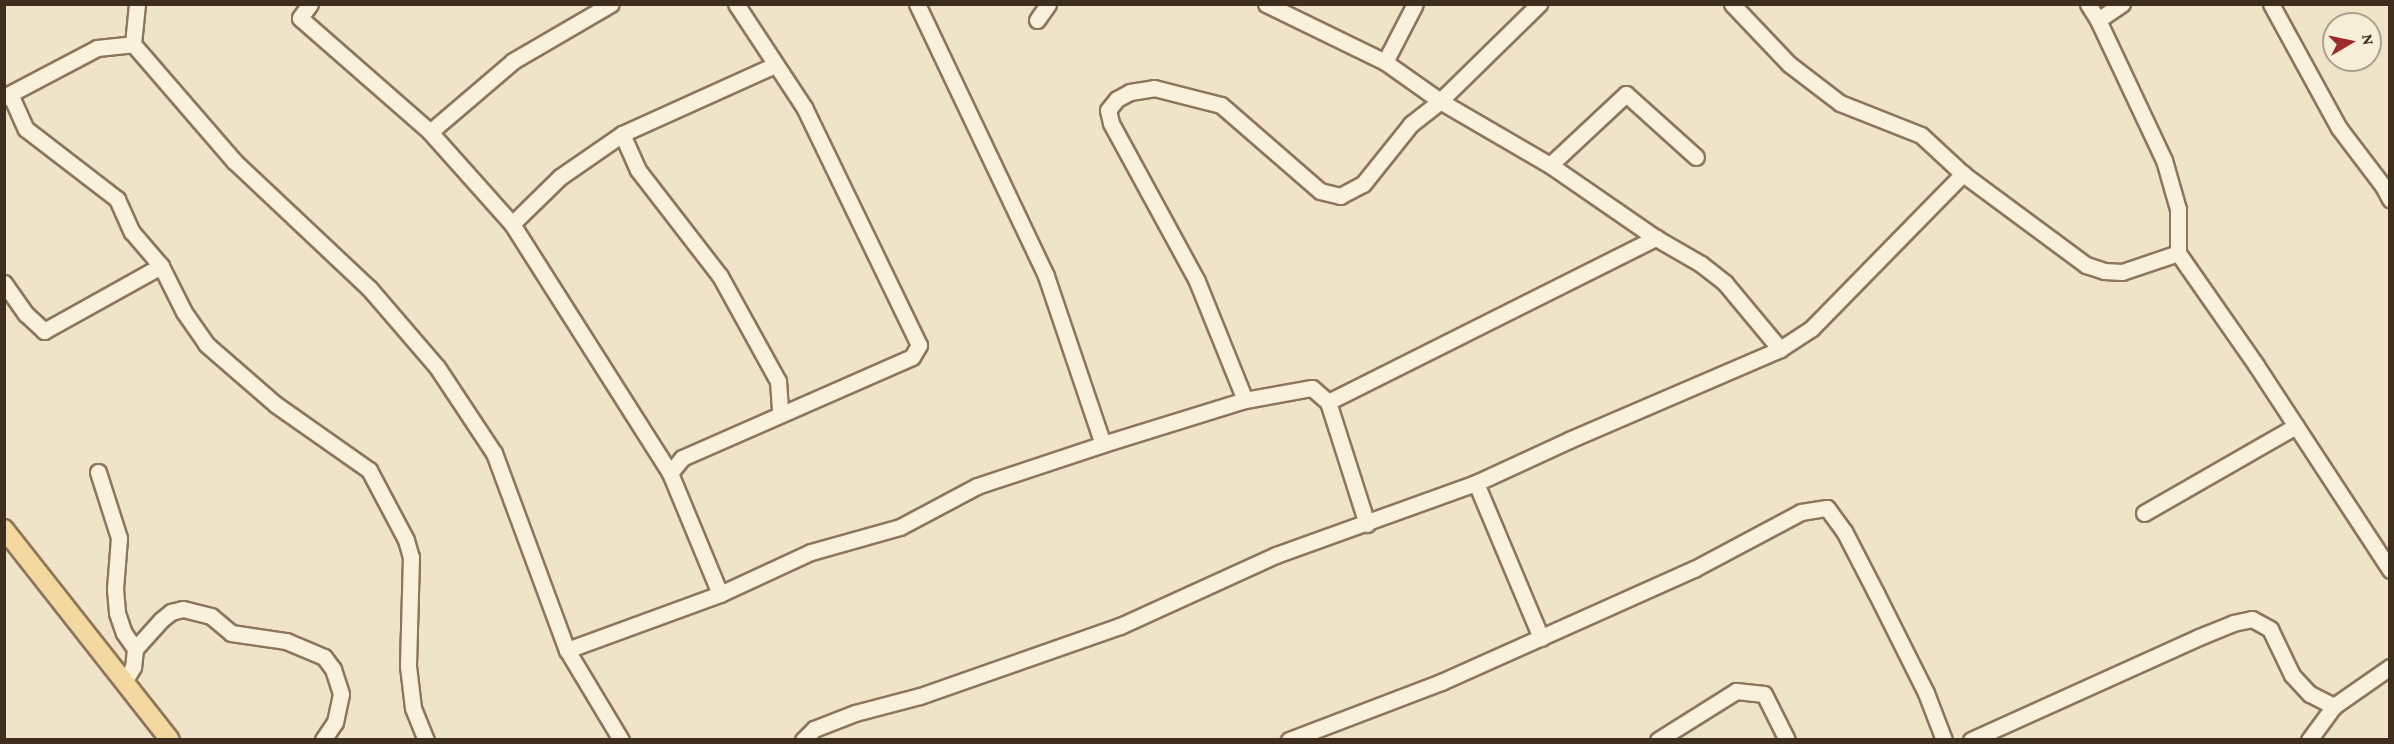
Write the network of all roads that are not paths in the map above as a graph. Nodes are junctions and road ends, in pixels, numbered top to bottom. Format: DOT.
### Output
graph roads {
  1 [pos="137,4"];
  2 [pos="310,4"];
  3 [pos="611,4"];
  4 [pos="736,4"];
  5 [pos="917,4"];
  6 [pos="1048,4"];
  7 [pos="1266,4"];
  8 [pos="1415,4"];
  9 [pos="1539,4"];
  10 [pos="1732,4"];
  11 [pos="2088,4"];
  12 [pos="2122,4"];
  13 [pos="2271,4"];
  14 [pos="1036,20"];
  15 [pos="2098,20"];
  16 [pos="133,44"];
  17 [pos="1384,62"];
  18 [pos="775,65"];
  19 [pos="8,97"];
  20 [pos="1440,101"];
  21 [pos="430,132"];
  22 [pos="622,134"];
  23 [pos="1696,157"];
  24 [pos="1550,165"];
  25 [pos="1963,174"];
  26 [pos="2390,199"];
  27 [pos="512,224"];
  28 [pos="1656,238"];
  29 [pos="2178,253"];
  30 [pos="161,267"];
  31 [pos="4,283"];
  32 [pos="1780,350"];
  33 [pos="1245,400"];
  34 [pos="1328,402"];
  35 [pos="780,413"];
  36 [pos="2296,426"];
  37 [pos="1103,444"];
  38 [pos="98,472"];
  39 [pos="670,473"];
  40 [pos="1476,483"];
  41 [pos="2144,513"];
  42 [pos="1367,524"];
  43 [pos="4,529"];
  44 [pos="2390,570"];
  45 [pos="720,594"];
  46 [pos="1541,638"];
  47 [pos="135,649"];
  48 [pos="567,650"];
  49 [pos="2390,667"];
  50 [pos="124,682"];
  51 [pos="2334,706"];
  52 [pos="813,736"];
  53 [pos="170,740"];
  54 [pos="323,740"];
  55 [pos="426,740"];
  56 [pos="621,740"];
  57 [pos="1289,740"];
  58 [pos="1658,740"];
  59 [pos="1787,740"];
  60 [pos="1944,740"];
  61 [pos="1971,740"];
  62 [pos="2309,740"];
  1 -- 16 [label="street"];
  2 -- 21 [label="street"];
  3 -- 21 [label="street"];
  4 -- 18 [label="street"];
  5 -- 37 [label="street"];
  6 -- 14 [label="street"];
  7 -- 17 [label="street"];
  8 -- 17 [label="street"];
  9 -- 20 [label="street"];
  10 -- 25 [label="street"];
  11 -- 15 [label="street"];
  12 -- 15 [label="street"];
  13 -- 26 [label="street"];
  15 -- 29 [label="street"];
  16 -- 19 [label="street"];
  16 -- 48 [label="street"];
  17 -- 20 [label="street"];
  18 -- 22 [label="street"];
  18 -- 35 [label="street"];
  19 -- 30 [label="street"];
  20 -- 24 [label="street"];
  20 -- 33 [label="street"];
  21 -- 27 [label="street"];
  22 -- 27 [label="street"];
  22 -- 35 [label="street"];
  23 -- 24 [label="street"];
  24 -- 28 [label="street"];
  25 -- 29 [label="street"];
  25 -- 32 [label="street"];
  27 -- 39 [label="street"];
  28 -- 32 [label="street"];
  28 -- 34 [label="street"];
  29 -- 36 [label="street"];
  30 -- 31 [label="street"];
  30 -- 55 [label="street"];
  32 -- 40 [label="street"];
  33 -- 34 [label="street"];
  33 -- 37 [label="street"];
  34 -- 42 [label="street"];
  35 -- 39 [label="street"];
  36 -- 41 [label="street"];
  36 -- 44 [label="street"];
  37 -- 45 [label="street"];
  38 -- 47 [label="street"];
  39 -- 45 [label="street"];
  40 -- 42 [label="street"];
  40 -- 46 [label="street"];
  42 -- 52 [label="street"];
  43 -- 50 [label="main road"];
  45 -- 48 [label="street"];
  46 -- 57 [label="street"];
  46 -- 60 [label="street"];
  47 -- 50 [label="street"];
  47 -- 54 [label="street"];
  48 -- 56 [label="street"];
  49 -- 51 [label="street"];
  50 -- 53 [label="main road"];
  51 -- 61 [label="street"];
  51 -- 62 [label="street"];
  58 -- 59 [label="street"];
}
